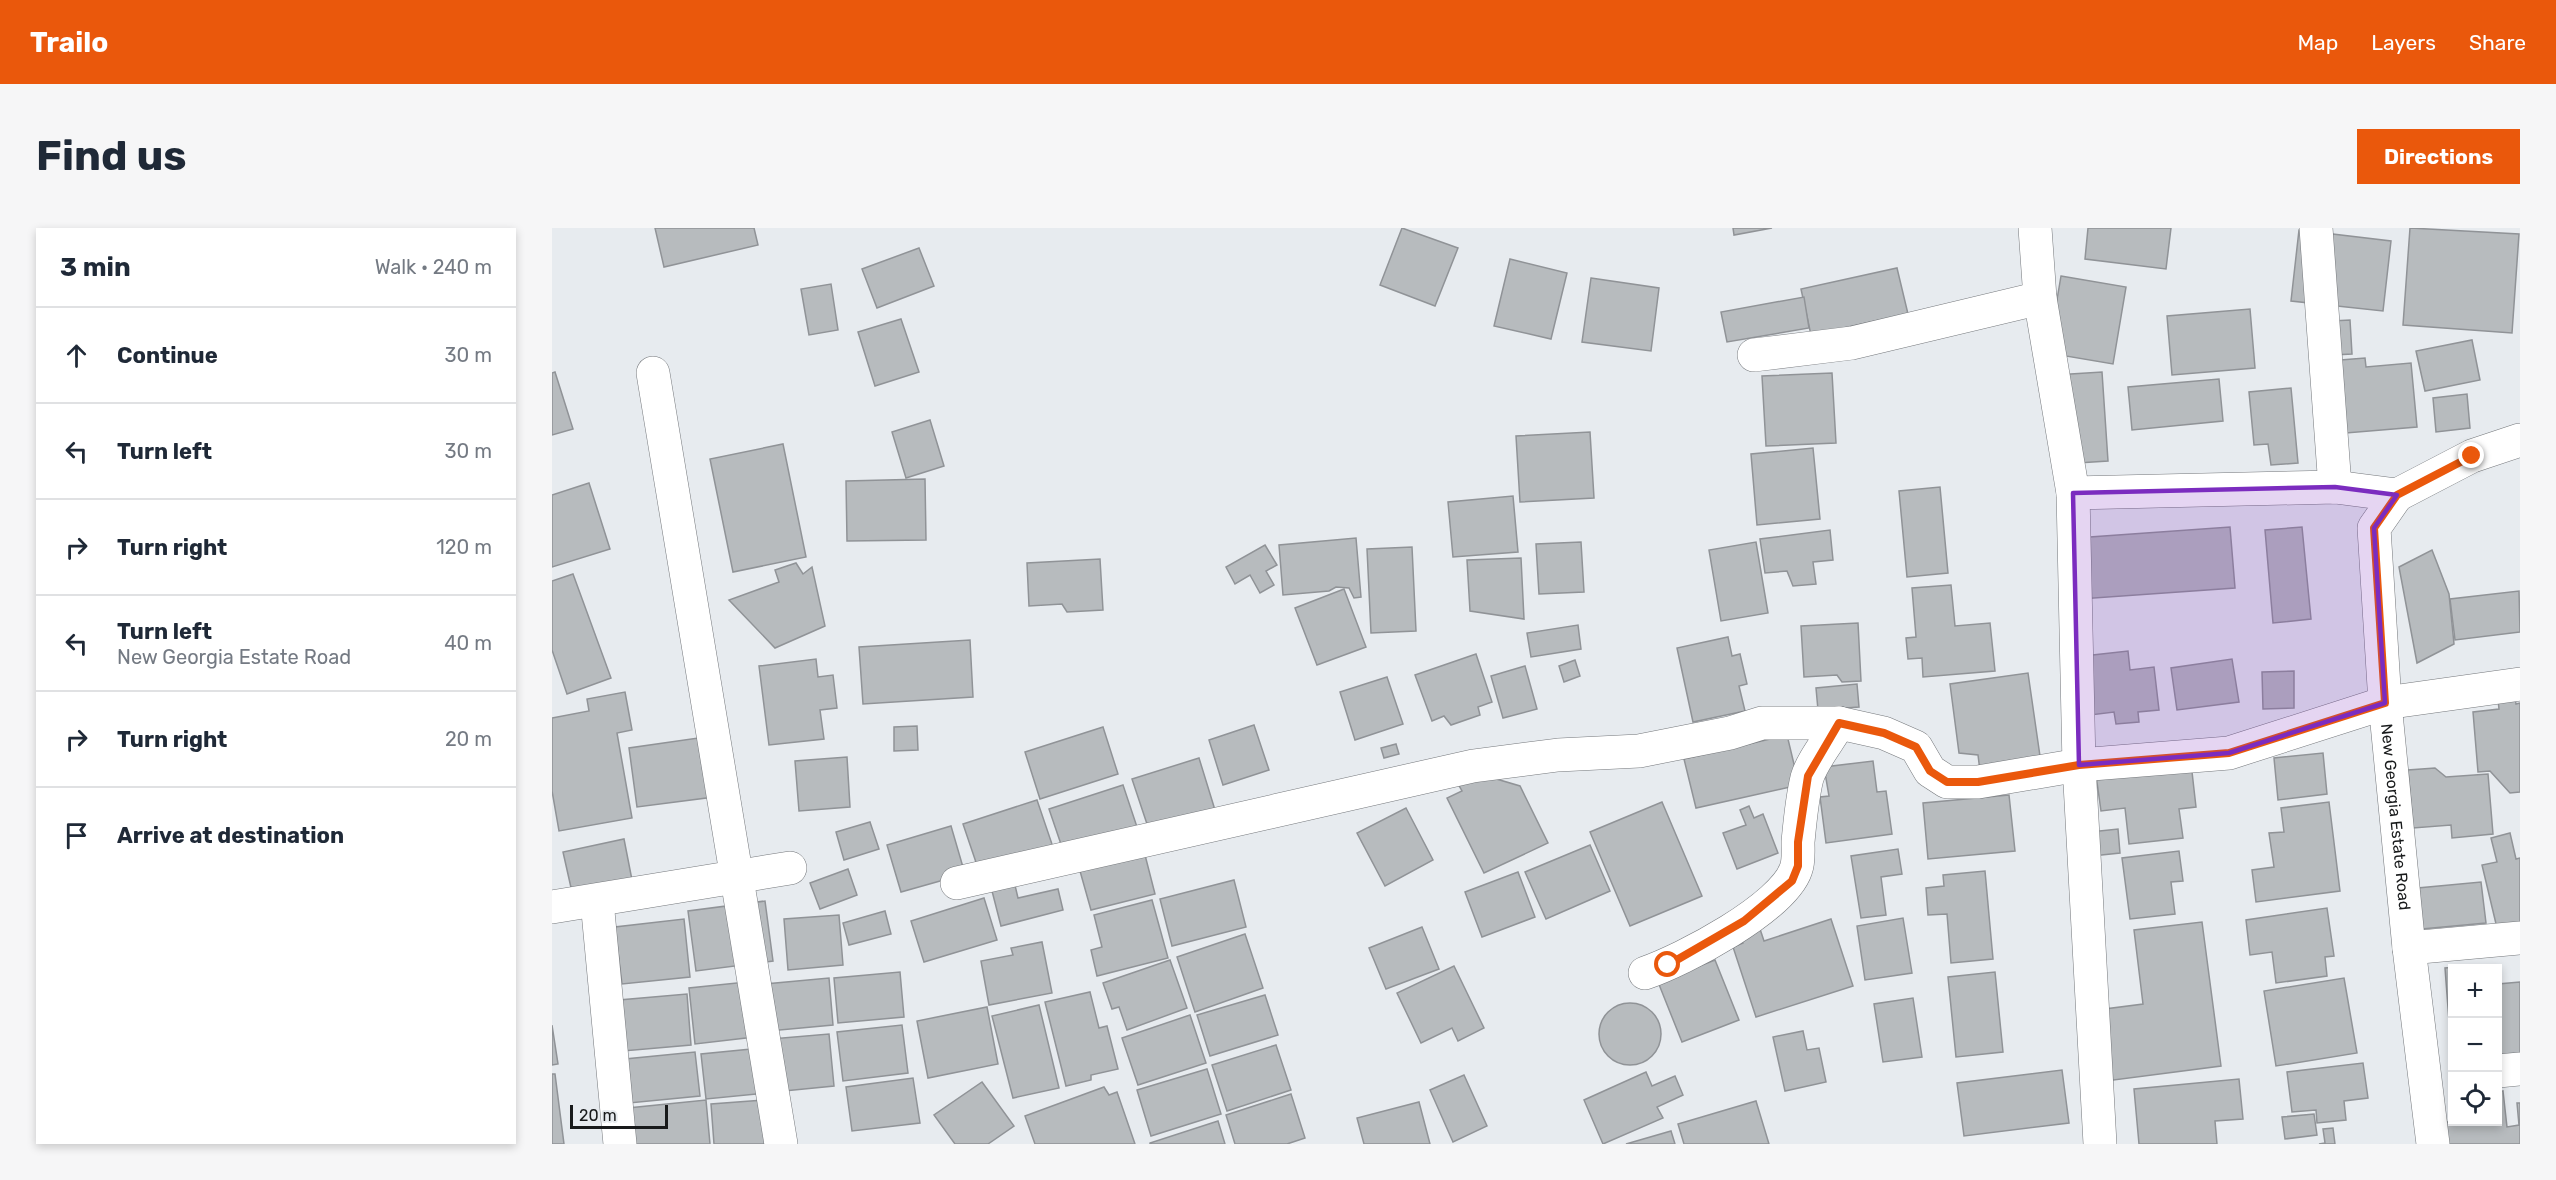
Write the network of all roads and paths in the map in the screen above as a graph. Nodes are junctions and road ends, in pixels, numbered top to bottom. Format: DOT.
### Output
graph roads {
  1 [pos="2035,228"];
  2 [pos="2316,228"];
  3 [pos="2040,298"];
  4 [pos="1754,355"];
  5 [pos="653,373"];
  6 [pos="2520,440"];
  7 [pos="2335,487"];
  8 [pos="2073,493"];
  9 [pos="2397,495"];
  10 [pos="2520,684"];
  11 [pos="2385,703"];
  12 [pos="1839,723"];
  13 [pos="2079,765"];
  14 [pos="790,867"];
  15 [pos="736,876"];
  16 [pos="957,883"];
  17 [pos="597,901"];
  18 [pos="552,907"];
  19 [pos="2520,938"];
  20 [pos="2409,948"];
  21 [pos="1645,973"];
  22 [pos="2520,1069"];
  23 [pos="2502,1071"];
  24 [pos="2439,1076"];
  25 [pos="620,1144"];
  26 [pos="781,1144"];
  27 [pos="2100,1144"];
  28 [pos="2433,1144"];
  1 -- 3 [label="street"];
  2 -- 7 [label="street"];
  3 -- 4 [label="street"];
  3 -- 8 [label="street"];
  5 -- 15 [label="street"];
  6 -- 9 [label="street"];
  7 -- 8 [label="street"];
  7 -- 9 [label="street"];
  8 -- 13 [label="street"];
  9 -- 11 [label="street, New Georgia Estate Road"];
  10 -- 11 [label="street"];
  11 -- 13 [label="street"];
  11 -- 20 [label="street, New Georgia Estate Road"];
  12 -- 13 [label="street"];
  12 -- 16 [label="street"];
  12 -- 21 [label="street"];
  13 -- 27 [label="street"];
  14 -- 15 [label="street"];
  15 -- 17 [label="street"];
  15 -- 26 [label="street"];
  17 -- 18 [label="street"];
  17 -- 25 [label="street"];
  19 -- 20 [label="street"];
  20 -- 24 [label="street, New Georgia Estate Road"];
  22 -- 23 [label="street"];
  24 -- 28 [label="street, New Georgia Estate Road"];
}
